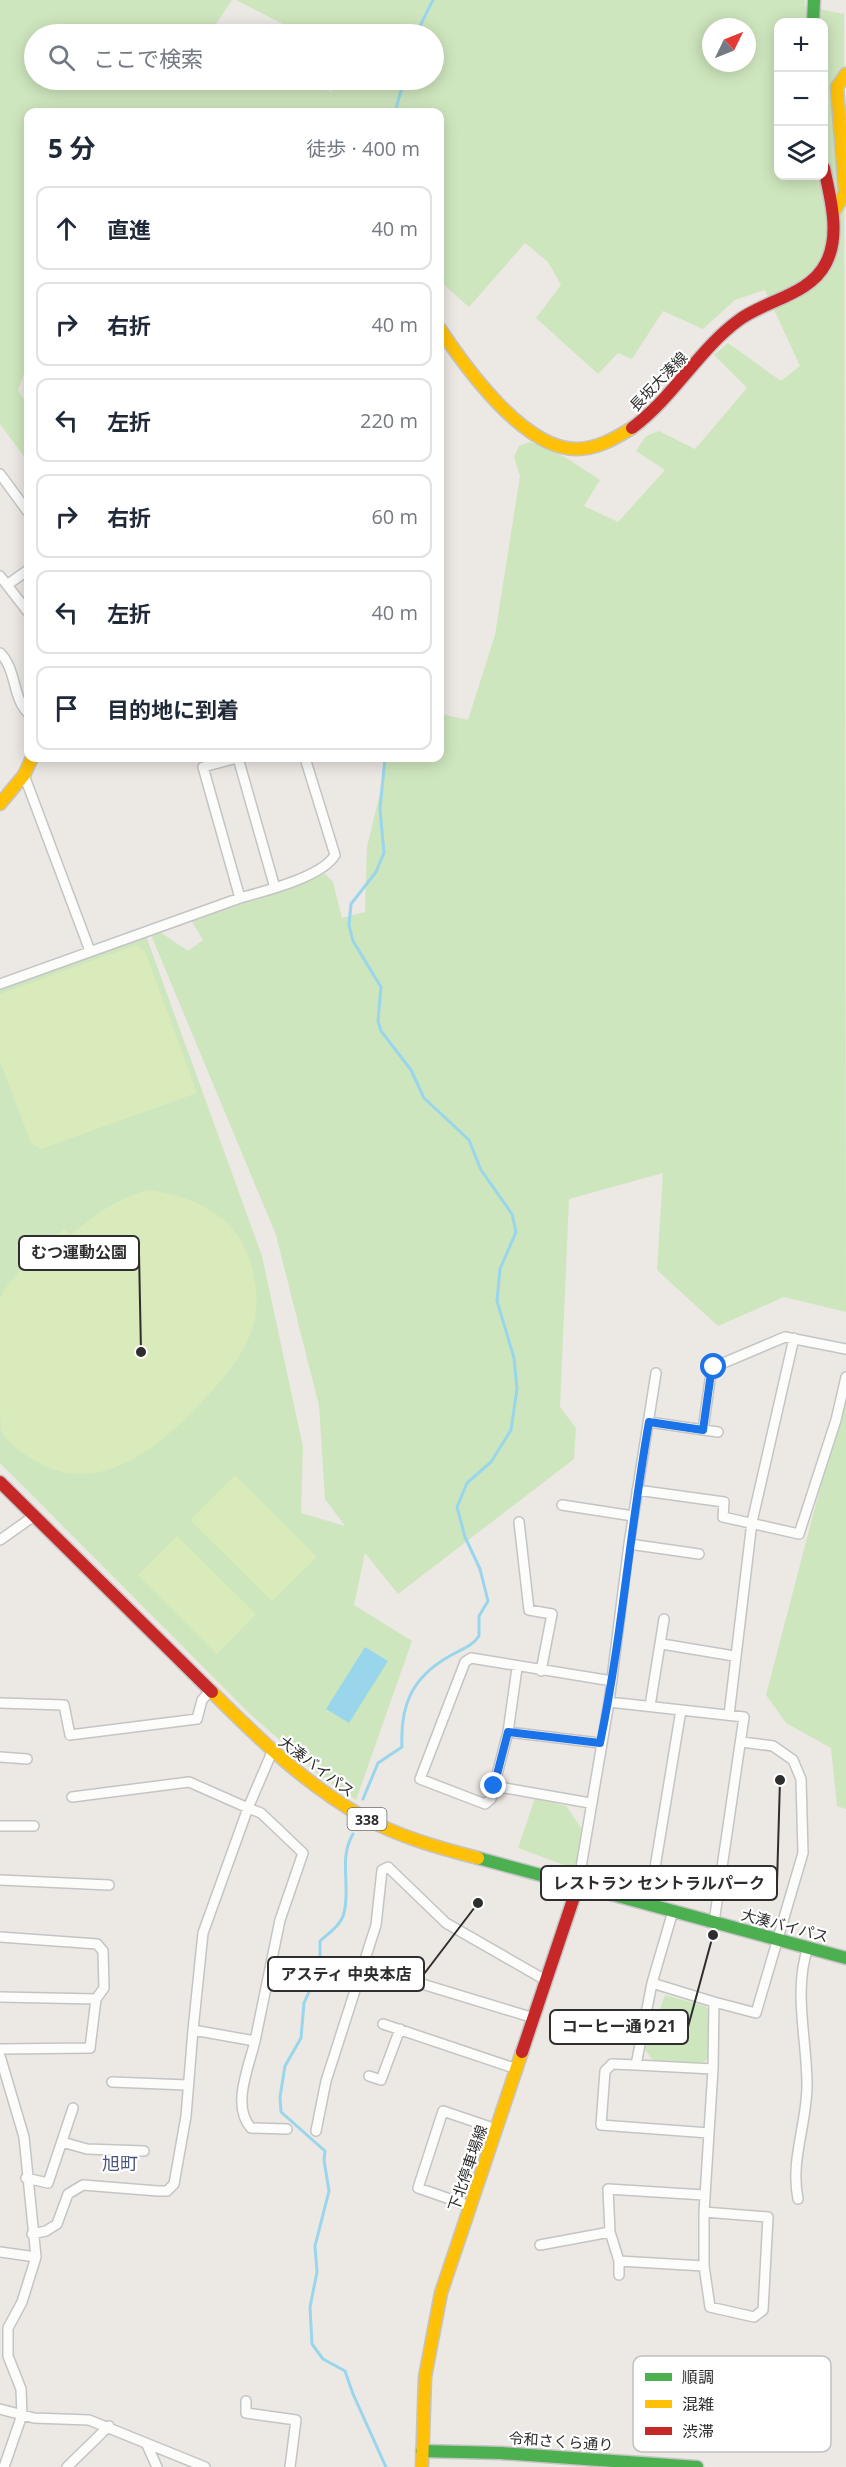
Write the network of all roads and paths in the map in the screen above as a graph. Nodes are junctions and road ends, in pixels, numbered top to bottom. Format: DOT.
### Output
graph roads {
  1 [pos="813,0"];
  2 [pos="813,18"];
  3 [pos="846,74"];
  4 [pos="826,180"];
  5 [pos="833,213"];
  6 [pos="444,334"];
  7 [pos="0,474"];
  8 [pos="24,507"];
  9 [pos="24,573"];
  10 [pos="0,576"];
  11 [pos="7,585"];
  12 [pos="24,607"];
  13 [pos="0,653"];
  14 [pos="24,709"];
  15 [pos="30,762"];
  16 [pos="221,762"];
  17 [pos="238,762"];
  18 [pos="306,762"];
  19 [pos="24,775"];
  20 [pos="0,804"];
  21 [pos="275,888"];
  22 [pos="240,898"];
  23 [pos="90,951"];
  24 [pos="0,984"];
  25 [pos="794,1338"];
  26 [pos="846,1349"];
  27 [pos="656,1373"];
  28 [pos="846,1377"];
  29 [pos="649,1422"];
  30 [pos="703,1430"];
  31 [pos="718,1432"];
  32 [pos="0,1482"];
  33 [pos="637,1490"];
  34 [pos="562,1505"];
  35 [pos="34,1516"];
  36 [pos="633,1516"];
  37 [pos="519,1522"];
  38 [pos="752,1522"];
  39 [pos="0,1540"];
  40 [pos="629,1544"];
  41 [pos="699,1554"];
  42 [pos="664,1620"];
  43 [pos="662,1644"];
  44 [pos="734,1656"];
  45 [pos="517,1668"];
  46 [pos="541,1671"];
  47 [pos="612,1681"];
  48 [pos="210,1691"];
  49 [pos="609,1702"];
  50 [pos="0,1703"];
  51 [pos="650,1707"];
  52 [pos="681,1710"];
  53 [pos="729,1715"];
  54 [pos="508,1732"];
  55 [pos="742,1742"];
  56 [pos="600,1743"];
  57 [pos="272,1752"];
  58 [pos="0,1757"];
  59 [pos="27,1759"];
  60 [pos="494,1786"];
  61 [pos="72,1797"];
  62 [pos="590,1803"];
  63 [pos="248,1808"];
  64 [pos="0,1826"];
  65 [pos="34,1826"];
  66 [pos="0,1880"];
  67 [pos="109,1885"];
  68 [pos="578,1886"];
  69 [pos="649,1904"];
  70 [pos="673,1911"];
  71 [pos="714,1922"];
  72 [pos="0,1937"];
  73 [pos="780,1939"];
  74 [pos="807,1947"];
  75 [pos="846,1958"];
  76 [pos="363,1966"];
  77 [pos="547,1981"];
  78 [pos="652,1983"];
  79 [pos="0,1997"];
  80 [pos="96,1999"];
  81 [pos="714,2002"];
  82 [pos="534,2018"];
  83 [pos="383,2024"];
  84 [pos="400,2029"];
  85 [pos="193,2030"];
  86 [pos="255,2041"];
  87 [pos="0,2049"];
  88 [pos="0,2056"];
  89 [pos="636,2065"];
  90 [pos="517,2069"];
  91 [pos="713,2069"];
  92 [pos="369,2076"];
  93 [pos="112,2082"];
  94 [pos="187,2085"];
  95 [pos="73,2108"];
  96 [pos="287,2129"];
  97 [pos="496,2129"];
  98 [pos="316,2131"];
  99 [pos="709,2133"];
  100 [pos="62,2142"];
  101 [pos="144,2151"];
  102 [pos="26,2178"];
  103 [pos="704,2195"];
  104 [pos="798,2199"];
  105 [pos="470,2206"];
  106 [pos="704,2212"];
  107 [pos="610,2232"];
  108 [pos="32,2234"];
  109 [pos="540,2245"];
  110 [pos="0,2252"];
  111 [pos="36,2257"];
  112 [pos="619,2261"];
  113 [pos="704,2266"];
  114 [pos="619,2275"];
  115 [pos="246,2401"];
  116 [pos="0,2409"];
  117 [pos="22,2415"];
  118 [pos="108,2426"];
  119 [pos="147,2445"];
  120 [pos="422,2451"];
  121 [pos="4,2467"];
  122 [pos="67,2467"];
  123 [pos="157,2467"];
  124 [pos="205,2467"];
  125 [pos="290,2467"];
  126 [pos="422,2467"];
  127 [pos="697,2467"];
  1 -- 2 [label="main road"];
  3 -- 5 [label="main road"];
  4 -- 5 [label="main road, 長坂大湊線"];
  5 -- 6 [label="main road, 長坂大湊線"];
  7 -- 8 [label="street"];
  9 -- 11 [label="street"];
  10 -- 11 [label="street"];
  11 -- 12 [label="street"];
  13 -- 14 [label="street"];
  15 -- 19 [label="main road"];
  16 -- 22 [label="street"];
  17 -- 21 [label="street"];
  18 -- 21 [label="street"];
  19 -- 20 [label="main road"];
  19 -- 23 [label="street"];
  21 -- 22 [label="street"];
  22 -- 23 [label="street"];
  23 -- 24 [label="street"];
  25 -- 26 [label="street"];
  25 -- 30 [label="street"];
  25 -- 38 [label="street"];
  27 -- 29 [label="street"];
  28 -- 38 [label="street"];
  29 -- 30 [label="street"];
  29 -- 33 [label="street"];
  30 -- 31 [label="street"];
  32 -- 35 [label="main road, 大湊バイパス / 338"];
  33 -- 36 [label="street"];
  33 -- 38 [label="street"];
  34 -- 36 [label="street"];
  35 -- 39 [label="street"];
  35 -- 48 [label="main road, 大湊バイパス / 338"];
  36 -- 40 [label="street"];
  37 -- 46 [label="street"];
  38 -- 44 [label="street"];
  40 -- 41 [label="street"];
  40 -- 47 [label="street"];
  42 -- 43 [label="street"];
  43 -- 44 [label="street"];
  43 -- 51 [label="street"];
  44 -- 53 [label="street"];
  45 -- 46 [label="street"];
  45 -- 54 [label="street"];
  45 -- 60 [label="street"];
  46 -- 47 [label="street"];
  47 -- 49 [label="street"];
  48 -- 50 [label="street"];
  48 -- 57 [label="main road, 大湊バイパス / 338"];
  49 -- 51 [label="street"];
  49 -- 56 [label="street"];
  51 -- 52 [label="street"];
  52 -- 53 [label="street"];
  52 -- 69 [label="street"];
  53 -- 55 [label="street"];
  54 -- 56 [label="street"];
  54 -- 60 [label="street"];
  55 -- 71 [label="street"];
  55 -- 73 [label="street"];
  56 -- 62 [label="street"];
  57 -- 63 [label="street"];
  57 -- 68 [label="main road, 大湊バイパス / 338"];
  58 -- 59 [label="street"];
  60 -- 62 [label="street"];
  61 -- 63 [label="street"];
  62 -- 68 [label="street"];
  63 -- 85 [label="street"];
  63 -- 86 [label="street"];
  64 -- 65 [label="street"];
  66 -- 67 [label="street"];
  68 -- 69 [label="main road, 大湊バイパス / 338"];
  68 -- 77 [label="main road, 下北停車場線"];
  69 -- 70 [label="main road, 大湊バイパス / 338"];
  70 -- 71 [label="main road, 大湊バイパス / 338"];
  70 -- 78 [label="street"];
  71 -- 73 [label="main road, 大湊バイパス / 338"];
  72 -- 80 [label="street"];
  73 -- 74 [label="main road, 大湊バイパス / 338"];
  73 -- 81 [label="street"];
  74 -- 75 [label="main road, 大湊バイパス / 338"];
  74 -- 104 [label="street"];
  76 -- 77 [label="street"];
  76 -- 82 [label="street"];
  76 -- 98 [label="street"];
  77 -- 82 [label="main road, 下北停車場線"];
  78 -- 81 [label="street"];
  78 -- 89 [label="street"];
  79 -- 80 [label="street"];
  80 -- 87 [label="street"];
  81 -- 91 [label="street"];
  82 -- 90 [label="main road, 下北停車場線"];
  83 -- 84 [label="street"];
  84 -- 90 [label="street"];
  84 -- 92 [label="street"];
  85 -- 86 [label="street"];
  85 -- 94 [label="street"];
  86 -- 96 [label="street"];
  88 -- 102 [label="street"];
  89 -- 91 [label="street"];
  89 -- 99 [label="street"];
  90 -- 97 [label="main road, 下北停車場線"];
  91 -- 99 [label="street"];
  93 -- 94 [label="street"];
  94 -- 108 [label="street"];
  95 -- 100 [label="street"];
  97 -- 105 [label="main road, 下北停車場線"];
  97 -- 105 [label="street"];
  99 -- 103 [label="street"];
  100 -- 101 [label="street"];
  100 -- 102 [label="street"];
  102 -- 108 [label="street"];
  103 -- 106 [label="street"];
  103 -- 107 [label="street"];
  105 -- 120 [label="main road, 下北停車場線"];
  106 -- 113 [label="street"];
  106 -- 113 [label="street"];
  107 -- 109 [label="street"];
  107 -- 112 [label="street"];
  108 -- 111 [label="street"];
  110 -- 111 [label="street"];
  111 -- 117 [label="street"];
  112 -- 113 [label="street"];
  112 -- 114 [label="street"];
  115 -- 125 [label="street"];
  116 -- 117 [label="street"];
  117 -- 118 [label="street"];
  117 -- 121 [label="street"];
  118 -- 119 [label="street"];
  118 -- 122 [label="street"];
  119 -- 123 [label="street"];
  119 -- 124 [label="street"];
  120 -- 126 [label="main road, 下北停車場線"];
  120 -- 127 [label="main road, 令和さくら通り"];
}
